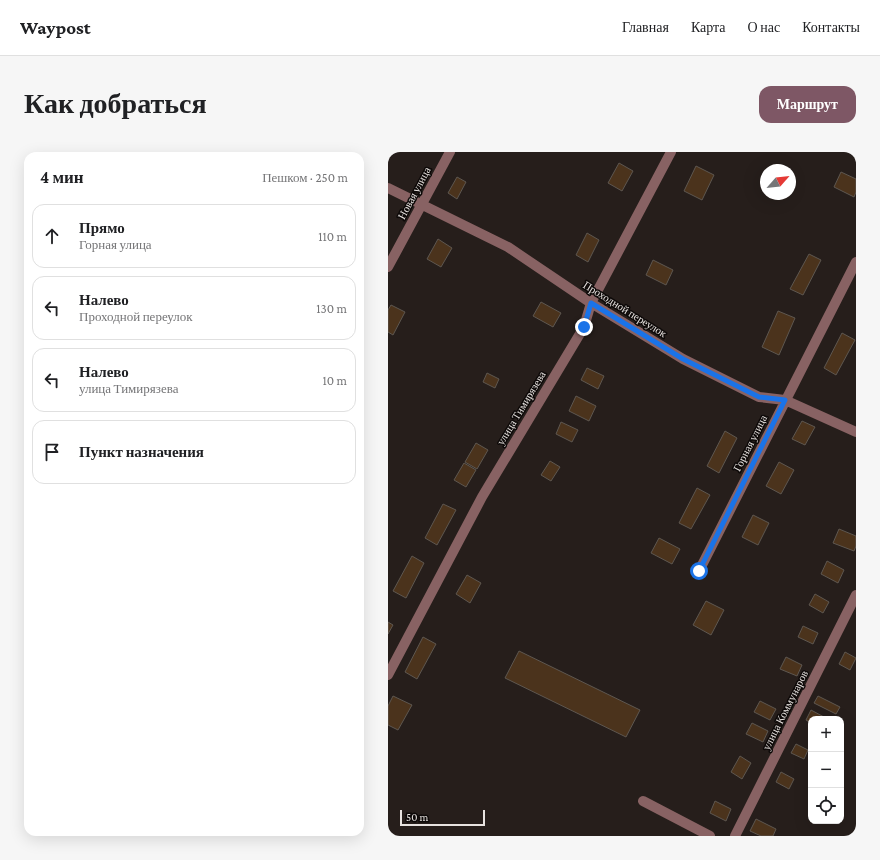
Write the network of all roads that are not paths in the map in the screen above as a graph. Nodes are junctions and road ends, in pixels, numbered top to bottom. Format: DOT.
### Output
graph roads {
  1 [pos="450,152"];
  2 [pos="671,152"];
  3 [pos="388,188"];
  4 [pos="421,205"];
  5 [pos="856,262"];
  6 [pos="388,267"];
  7 [pos="591,303"];
  8 [pos="785,400"];
  9 [pos="856,432"];
  10 [pos="699,571"];
  11 [pos="856,596"];
  12 [pos="388,674"];
  13 [pos="643,801"];
  14 [pos="710,836"];
  15 [pos="735,836"];
  1 -- 4 [label="street, Новая улица"];
  2 -- 7 [label="street, улица Тимирязева"];
  3 -- 4 [label="street, Проходной переулок"];
  4 -- 6 [label="street, Новая улица"];
  4 -- 7 [label="street, Проходной переулок"];
  5 -- 8 [label="street, Горная улица"];
  7 -- 8 [label="street, Проходной переулок"];
  7 -- 12 [label="street, улица Тимирязева"];
  8 -- 9 [label="street, Проходной переулок"];
  8 -- 10 [label="street, Горная улица"];
  11 -- 15 [label="street, улица Коммунаров"];
  13 -- 14 [label="street"];
}
